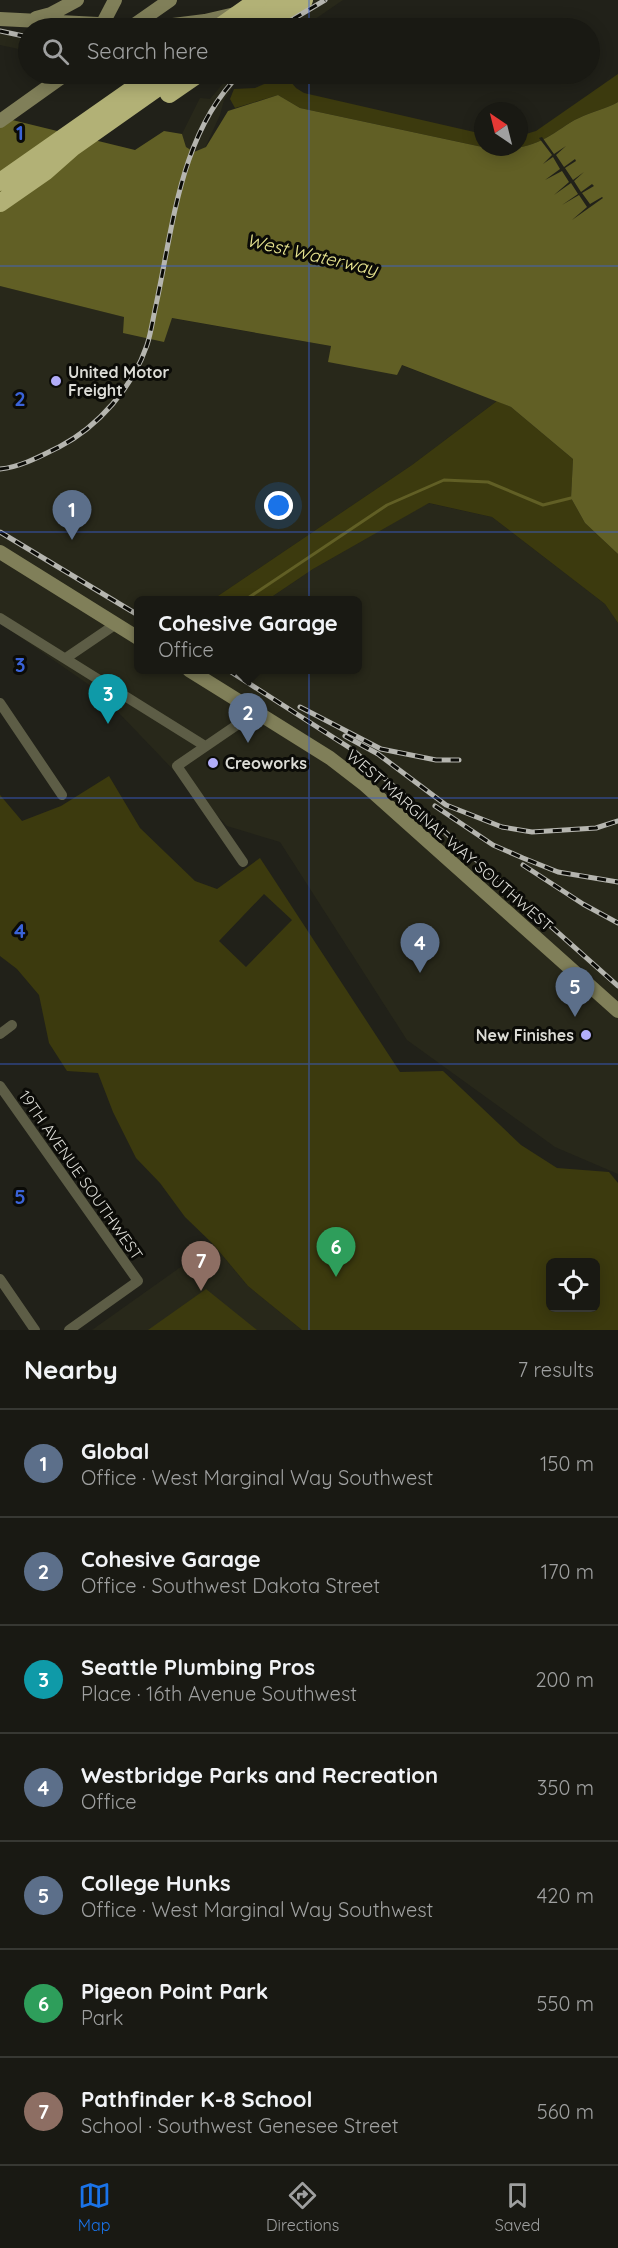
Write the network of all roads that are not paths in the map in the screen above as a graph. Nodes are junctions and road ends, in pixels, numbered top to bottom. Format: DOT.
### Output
graph roads {
  1 [pos="77,0"];
  2 [pos="115,0"];
  3 [pos="170,0"];
  4 [pos="258,0"];
  5 [pos="267,0"];
  6 [pos="277,0"];
  7 [pos="282,0"];
  8 [pos="304,0"];
  9 [pos="0,12"];
  10 [pos="37,18"];
  11 [pos="106,18"];
  12 [pos="144,18"];
  13 [pos="223,18"];
  14 [pos="225,18"];
  15 [pos="249,18"];
  16 [pos="256,18"];
  17 [pos="278,18"];
  18 [pos="0,19"];
  19 [pos="18,20"];
  20 [pos="18,21"];
  21 [pos="52,84"];
  22 [pos="140,84"];
  23 [pos="163,84"];
  24 [pos="183,84"];
  25 [pos="0,121"];
  26 [pos="46,171"];
  27 [pos="0,182"];
  28 [pos="0,203"];
  29 [pos="0,552"];
  30 [pos="0,618"];
  31 [pos="116,624"];
  32 [pos="134,635"];
  33 [pos="66,658"];
  34 [pos="197,674"];
  35 [pos="0,703"];
  36 [pos="256,712"];
  37 [pos="206,746"];
  38 [pos="62,795"];
  39 [pos="243,862"];
  40 [pos="618,1011"];
  41 [pos="12,1025"];
  42 [pos="0,1034"];
  43 [pos="0,1086"];
  44 [pos="0,1279"];
  45 [pos="35,1330"];
  46 [pos="69,1330"];
  1 -- 10 [label="main road"];
  2 -- 11 [label="main road"];
  3 -- 12 [label="main road, bridge"];
  4 -- 13 [label="highway, bridge"];
  5 -- 14 [label="main road"];
  6 -- 15 [label="main road"];
  7 -- 16 [label="highway"];
  8 -- 17 [label="highway"];
  9 -- 19 [label="main road"];
  18 -- 20 [label="main road"];
  21 -- 25 [label="main road"];
  22 -- 27 [label="highway"];
  23 -- 26 [label="highway"];
  24 -- 26 [label="highway"];
  26 -- 28 [label="highway"];
  29 -- 31 [label="main road"];
  30 -- 33 [label="street"];
  31 -- 32 [label="main road"];
  31 -- 33 [label="street"];
  33 -- 37 [label="street"];
  34 -- 36 [label="main road, WEST MARGINAL WAY SOUTHWEST"];
  35 -- 38 [label="street"];
  36 -- 37 [label="street"];
  36 -- 40 [label="main road, WEST MARGINAL WAY SOUTHWEST"];
  37 -- 39 [label="street"];
  41 -- 42 [label="street"];
  43 -- 46 [label="street, 19TH AVENUE SOUTHWEST"];
  44 -- 45 [label="street"];
}
